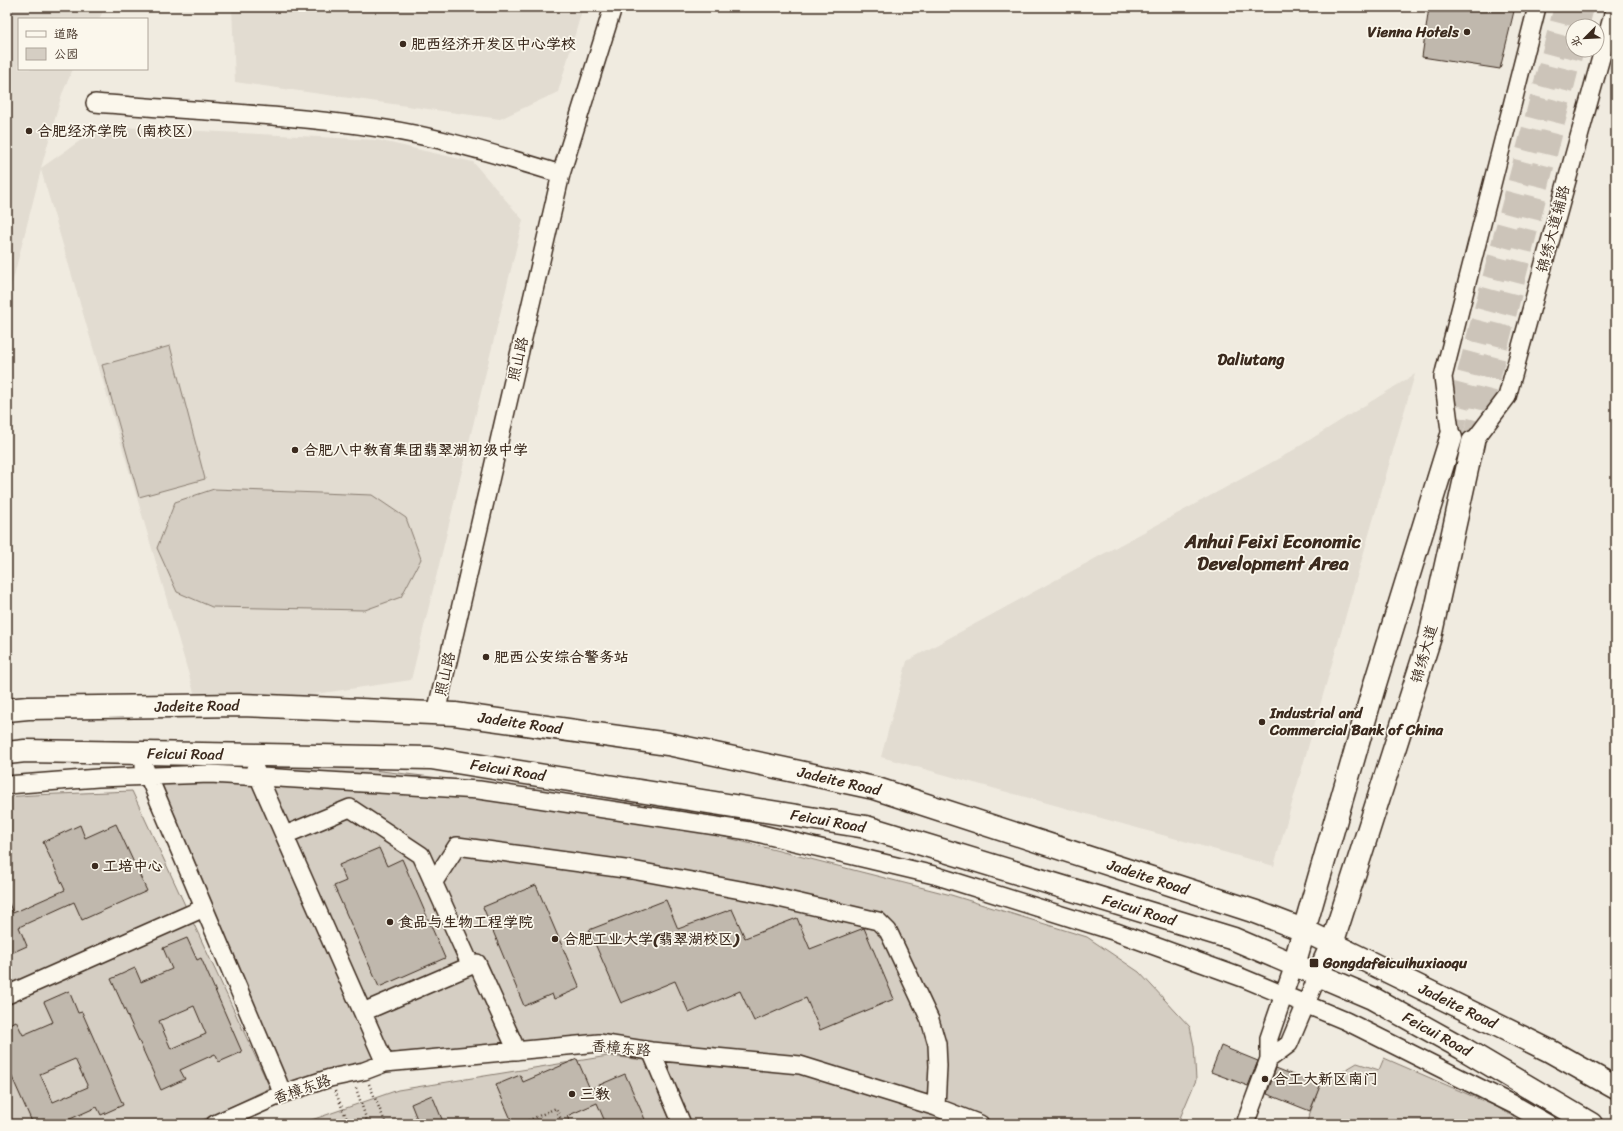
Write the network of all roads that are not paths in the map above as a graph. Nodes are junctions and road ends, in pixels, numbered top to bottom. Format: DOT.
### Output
graph roads {
  1 [pos="613,7"];
  2 [pos="1537,7"];
  3 [pos="1615,7"];
  4 [pos="95,103"];
  5 [pos="561,174"];
  6 [pos="1451,438"];
  7 [pos="1473,442"];
  8 [pos="7,710"];
  9 [pos="436,713"];
  10 [pos="7,753"];
  11 [pos="139,753"];
  12 [pos="249,755"];
  13 [pos="148,776"];
  14 [pos="259,777"];
  15 [pos="7,785"];
  16 [pos="284,834"];
  17 [pos="433,883"];
  18 [pos="204,908"];
  19 [pos="1303,930"];
  20 [pos="1332,944"];
  21 [pos="1294,965"];
  22 [pos="471,966"];
  23 [pos="1318,975"];
  24 [pos="7,995"];
  25 [pos="1284,995"];
  26 [pos="1306,1004"];
  27 [pos="363,1012"];
  28 [pos="517,1051"];
  29 [pos="651,1051"];
  30 [pos="1269,1059"];
  31 [pos="386,1063"];
  32 [pos="1616,1088"];
  33 [pos="282,1094"];
  34 [pos="936,1107"];
  35 [pos="215,1124"];
  36 [pos="682,1124"];
  37 [pos="980,1124"];
  38 [pos="1245,1124"];
  39 [pos="1548,1124"];
  40 [pos="1591,1124"];
  1 -- 5 [label="street, 照山路"];
  2 -- 6 [label="street"];
  3 -- 7 [label="street, 锦绣大道辅路"];
  4 -- 5 [label="street"];
  5 -- 9 [label="street, 照山路"];
  6 -- 19 [label="main road"];
  7 -- 20 [label="main road, 锦绣大道"];
  8 -- 9 [label="main road, Jadeite Road"];
  9 -- 19 [label="main road, Jadeite Road"];
  10 -- 11 [label="main road, Feicui Road"];
  11 -- 12 [label="main road, Feicui Road"];
  11 -- 13 [label="street"];
  12 -- 14 [label="street"];
  12 -- 21 [label="main road, Feicui Road"];
  13 -- 14 [label="street"];
  13 -- 15 [label="street"];
  13 -- 18 [label="street"];
  14 -- 16 [label="street"];
  14 -- 25 [label="street"];
  16 -- 17 [label="street"];
  16 -- 27 [label="street"];
  17 -- 22 [label="street"];
  17 -- 34 [label="street"];
  18 -- 24 [label="street"];
  18 -- 33 [label="street"];
  19 -- 20 [label="main road, Jadeite Road"];
  19 -- 21 [label="main road"];
  20 -- 23 [label="main road, 锦绣大道"];
  20 -- 32 [label="main road, Jadeite Road"];
  21 -- 23 [label="main road, Feicui Road"];
  21 -- 25 [label="street"];
  22 -- 27 [label="street"];
  22 -- 28 [label="street"];
  23 -- 26 [label="street"];
  23 -- 40 [label="main road, Feicui Road"];
  25 -- 26 [label="street"];
  25 -- 30 [label="street"];
  26 -- 30 [label="street"];
  26 -- 39 [label="street"];
  27 -- 31 [label="street"];
  28 -- 29 [label="street, 香樟东路"];
  28 -- 31 [label="street, 香樟东路"];
  29 -- 34 [label="street, 香樟东路"];
  29 -- 36 [label="street"];
  30 -- 38 [label="street"];
  31 -- 33 [label="street, 香樟东路"];
  33 -- 35 [label="street, 香樟东路"];
  34 -- 37 [label="street, 香樟东路"];
}
